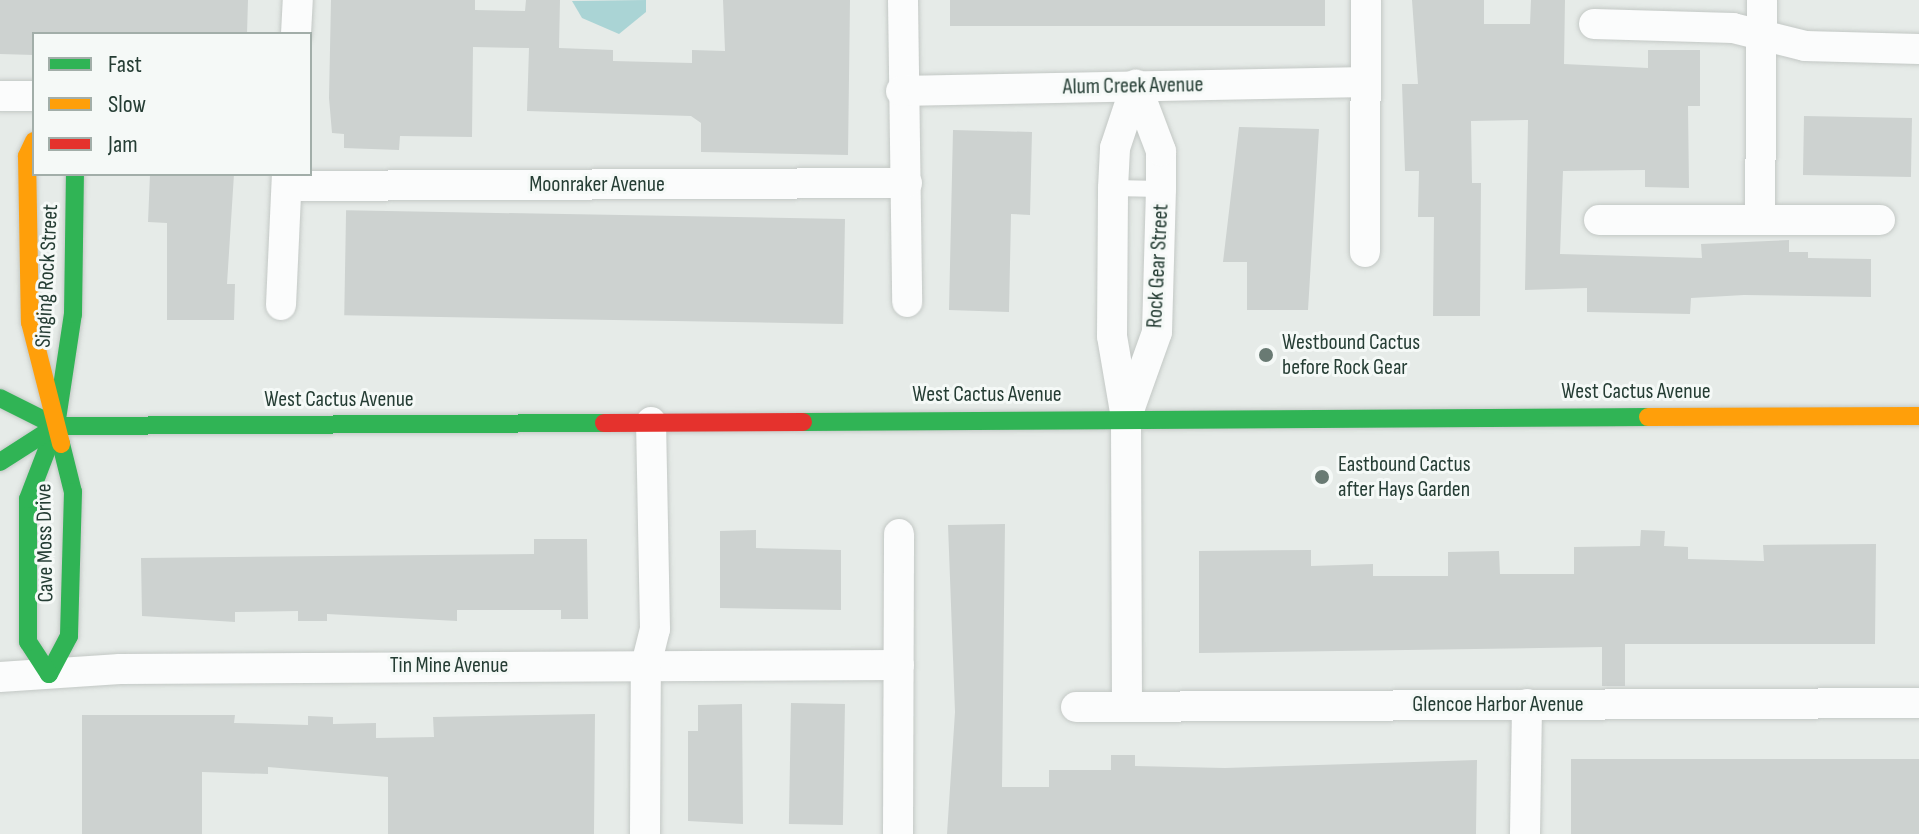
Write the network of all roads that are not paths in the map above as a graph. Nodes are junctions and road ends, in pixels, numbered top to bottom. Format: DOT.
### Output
graph roads {
  1 [pos="298,0"];
  2 [pos="903,0"];
  3 [pos="1366,0"];
  4 [pos="1762,0"];
  5 [pos="1594,24"];
  6 [pos="296,32"];
  7 [pos="1762,35"];
  8 [pos="1919,49"];
  9 [pos="1365,82"];
  10 [pos="1136,85"];
  11 [pos="901,91"];
  12 [pos="0,96"];
  13 [pos="32,96"];
  14 [pos="32,145"];
  15 [pos="32,164"];
  16 [pos="39,176"];
  17 [pos="73,176"];
  18 [pos="288,180"];
  19 [pos="907,183"];
  20 [pos="1113,188"];
  21 [pos="1161,189"];
  22 [pos="53,199"];
  23 [pos="1760,219"];
  24 [pos="1599,220"];
  25 [pos="1880,220"];
  26 [pos="1365,252"];
  27 [pos="907,302"];
  28 [pos="281,305"];
  29 [pos="0,398"];
  30 [pos="1919,416"];
  31 [pos="1126,418"];
  32 [pos="651,422"];
  33 [pos="56,426"];
  34 [pos="0,462"];
  35 [pos="899,534"];
  36 [pos="646,665"];
  37 [pos="899,665"];
  38 [pos="49,674"];
  39 [pos="0,677"];
  40 [pos="1919,703"];
  41 [pos="1527,704"];
  42 [pos="1076,707"];
  43 [pos="1127,707"];
  44 [pos="645,834"];
  45 [pos="898,834"];
  46 [pos="1525,834"];
  1 -- 6 [label="street"];
  2 -- 11 [label="street"];
  3 -- 9 [label="street"];
  4 -- 7 [label="street"];
  5 -- 7 [label="street"];
  7 -- 8 [label="street"];
  7 -- 23 [label="street"];
  9 -- 10 [label="street, Alum Creek Avenue"];
  9 -- 26 [label="street"];
  10 -- 11 [label="street, Alum Creek Avenue"];
  10 -- 20 [label="street, Rock Gear Street"];
  10 -- 21 [label="street, Rock Gear Street"];
  11 -- 19 [label="street"];
  12 -- 13 [label="street"];
  14 -- 15 [label="main road, Singing Rock Street"];
  16 -- 22 [label="main road, Singing Rock Street"];
  17 -- 22 [label="main road, Singing Rock Street"];
  18 -- 19 [label="street, Moonraker Avenue"];
  18 -- 28 [label="street"];
  19 -- 27 [label="street"];
  20 -- 21 [label="lane"];
  20 -- 31 [label="street, Rock Gear Street"];
  21 -- 31 [label="street, Rock Gear Street"];
  22 -- 33 [label="main road, Singing Rock Street"];
  22 -- 33 [label="main road, Singing Rock Street"];
  23 -- 24 [label="street"];
  23 -- 25 [label="street"];
  29 -- 33 [label="main road, West Cactus Avenue"];
  30 -- 31 [label="main road, West Cactus Avenue"];
  31 -- 32 [label="main road, West Cactus Avenue"];
  31 -- 43 [label="street"];
  32 -- 33 [label="main road, West Cactus Avenue"];
  32 -- 36 [label="street"];
  33 -- 34 [label="main road"];
  33 -- 38 [label="main road, Cave Moss Drive"];
  33 -- 38 [label="main road, Cave Moss Drive"];
  35 -- 37 [label="street"];
  36 -- 37 [label="street, Tin Mine Avenue"];
  36 -- 38 [label="street, Tin Mine Avenue"];
  36 -- 44 [label="street"];
  37 -- 45 [label="street"];
  38 -- 39 [label="street, Tin Mine Avenue"];
  40 -- 41 [label="street, Glencoe Harbor Avenue"];
  41 -- 43 [label="street, Glencoe Harbor Avenue"];
  41 -- 46 [label="street"];
  42 -- 43 [label="street, Glencoe Harbor Avenue"];
}
